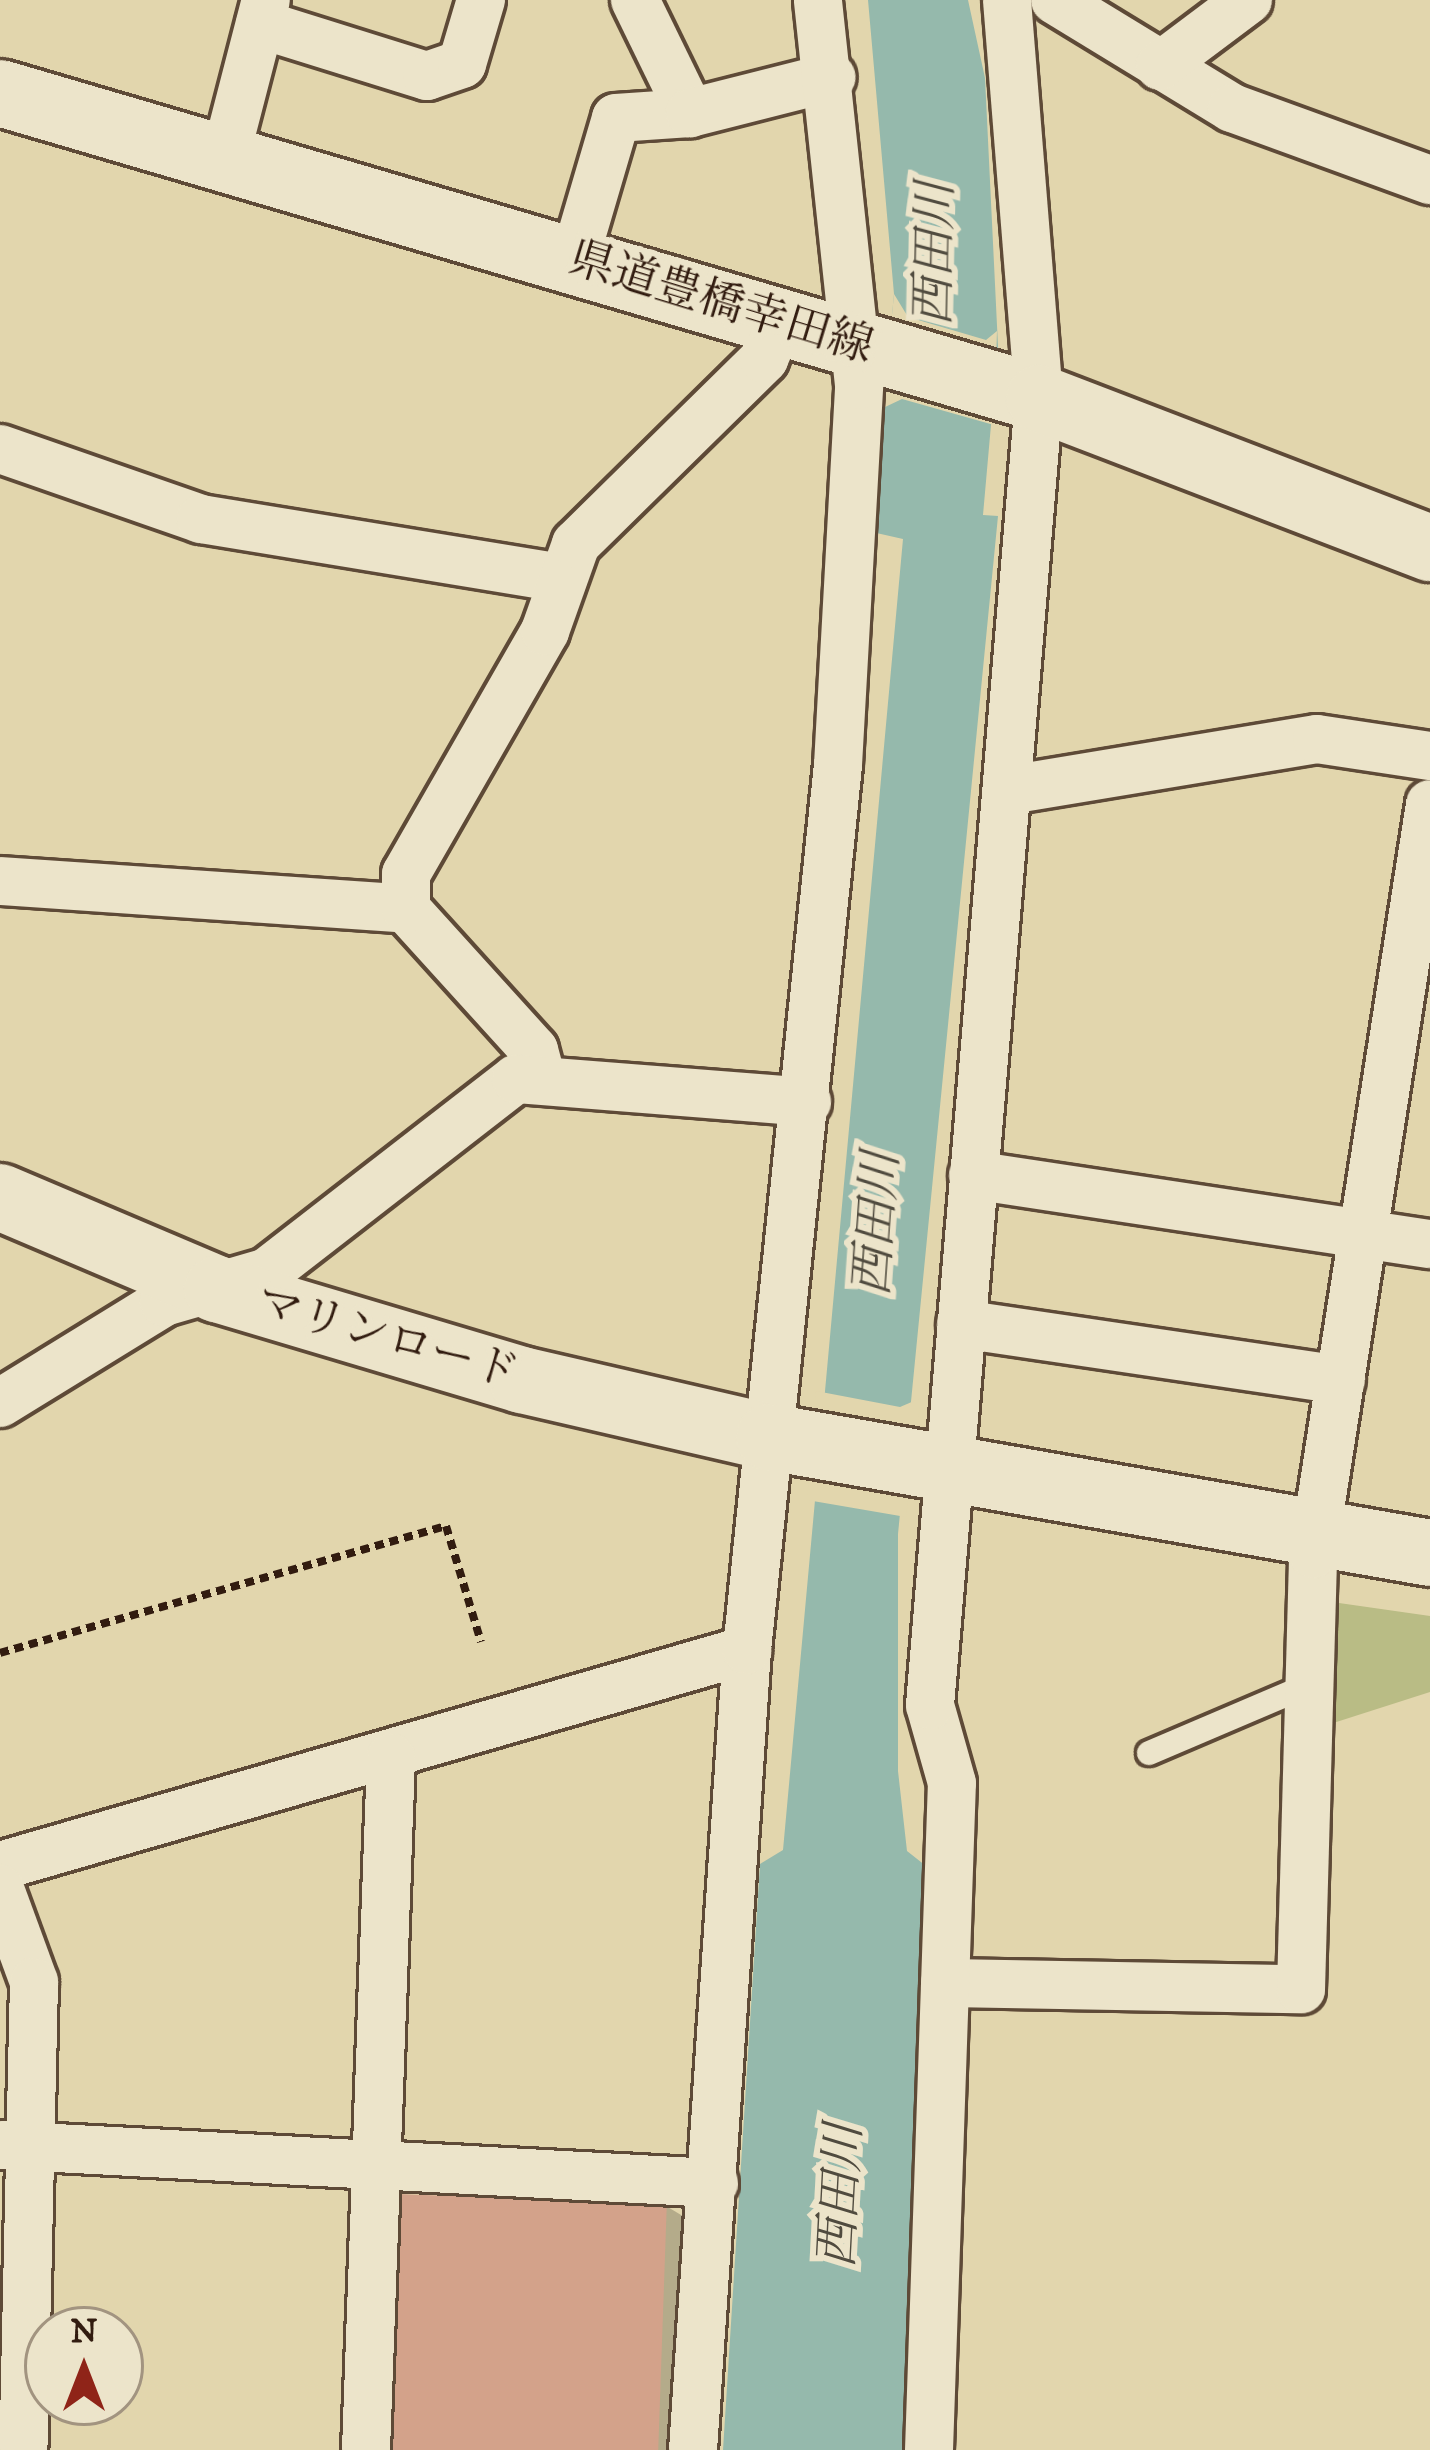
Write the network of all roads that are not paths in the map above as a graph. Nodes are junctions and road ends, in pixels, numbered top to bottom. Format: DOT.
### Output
graph roads {
  1 [pos="481,0"];
  2 [pos="635,0"];
  3 [pos="818,0"];
  4 [pos="1007,0"];
  5 [pos="1055,0"];
  6 [pos="1248,0"];
  7 [pos="263,12"];
  8 [pos="1160,66"];
  9 [pos="832,77"];
  10 [pos="0,93"];
  11 [pos="690,113"];
  12 [pos="225,158"];
  13 [pos="1430,180"];
  14 [pos="574,260"];
  15 [pos="780,322"];
  16 [pos="867,348"];
  17 [pos="1021,392"];
  18 [pos="0,449"];
  19 [pos="1430,548"];
  20 [pos="560,578"];
  21 [pos="1430,756"];
  22 [pos="1009,790"];
  23 [pos="1430,804"];
  24 [pos="0,881"];
  25 [pos="406,909"];
  26 [pos="542,1080"];
  27 [pos="807,1102"];
  28 [pos="974,1175"];
  29 [pos="0,1197"];
  30 [pos="1363,1238"];
  31 [pos="1430,1244"];
  32 [pos="218,1289"];
  33 [pos="962,1324"];
  34 [pos="1341,1380"];
  35 [pos="0,1403"];
  36 [pos="778,1437"];
  37 [pos="939,1465"];
  38 [pos="1318,1538"];
  39 [pos="1430,1553"];
  40 [pos="748,1651"];
  41 [pos="1306,1686"];
  42 [pos="1149,1753"];
  43 [pos="391,1757"];
  44 [pos="0,1866"];
  45 [pos="0,1889"];
  46 [pos="945,1983"];
  47 [pos="19,2147"];
  48 [pos="381,2166"];
  49 [pos="714,2183"];
  50 [pos="22,2450"];
  51 [pos="366,2450"];
  52 [pos="694,2450"];
  53 [pos="929,2450"];
  1 -- 7 [label="street"];
  2 -- 11 [label="street"];
  3 -- 9 [label="street"];
  4 -- 17 [label="street"];
  5 -- 8 [label="street"];
  6 -- 8 [label="street"];
  7 -- 12 [label="street"];
  8 -- 13 [label="street"];
  9 -- 11 [label="street"];
  9 -- 16 [label="street"];
  10 -- 12 [label="street, 県道豊橋幸田線"];
  11 -- 14 [label="street"];
  12 -- 14 [label="street, 県道豊橋幸田線"];
  14 -- 15 [label="street, 県道豊橋幸田線"];
  15 -- 16 [label="street, 県道豊橋幸田線"];
  15 -- 20 [label="street"];
  16 -- 17 [label="street, 県道豊橋幸田線"];
  16 -- 27 [label="street"];
  17 -- 19 [label="street, 県道豊橋幸田線"];
  17 -- 22 [label="street"];
  18 -- 20 [label="street"];
  20 -- 25 [label="street"];
  21 -- 22 [label="street"];
  22 -- 28 [label="street"];
  23 -- 30 [label="street"];
  24 -- 25 [label="street"];
  25 -- 26 [label="street"];
  26 -- 27 [label="street"];
  26 -- 32 [label="street"];
  27 -- 36 [label="street"];
  28 -- 30 [label="street"];
  28 -- 33 [label="street"];
  29 -- 32 [label="street, マリンロード"];
  30 -- 31 [label="street"];
  30 -- 34 [label="street"];
  32 -- 35 [label="street"];
  32 -- 36 [label="street, マリンロード"];
  33 -- 34 [label="street"];
  33 -- 37 [label="street"];
  34 -- 38 [label="street"];
  36 -- 37 [label="street, マリンロード"];
  36 -- 40 [label="street"];
  37 -- 38 [label="street"];
  37 -- 46 [label="street"];
  38 -- 39 [label="street"];
  38 -- 41 [label="street"];
  40 -- 43 [label="street"];
  40 -- 49 [label="street"];
  41 -- 42 [label="lane"];
  41 -- 46 [label="street"];
  43 -- 44 [label="street"];
  43 -- 48 [label="street"];
  45 -- 47 [label="street"];
  46 -- 53 [label="street"];
  47 -- 48 [label="street"];
  47 -- 50 [label="street"];
  48 -- 49 [label="street"];
  48 -- 51 [label="street"];
  49 -- 52 [label="street"];
}
